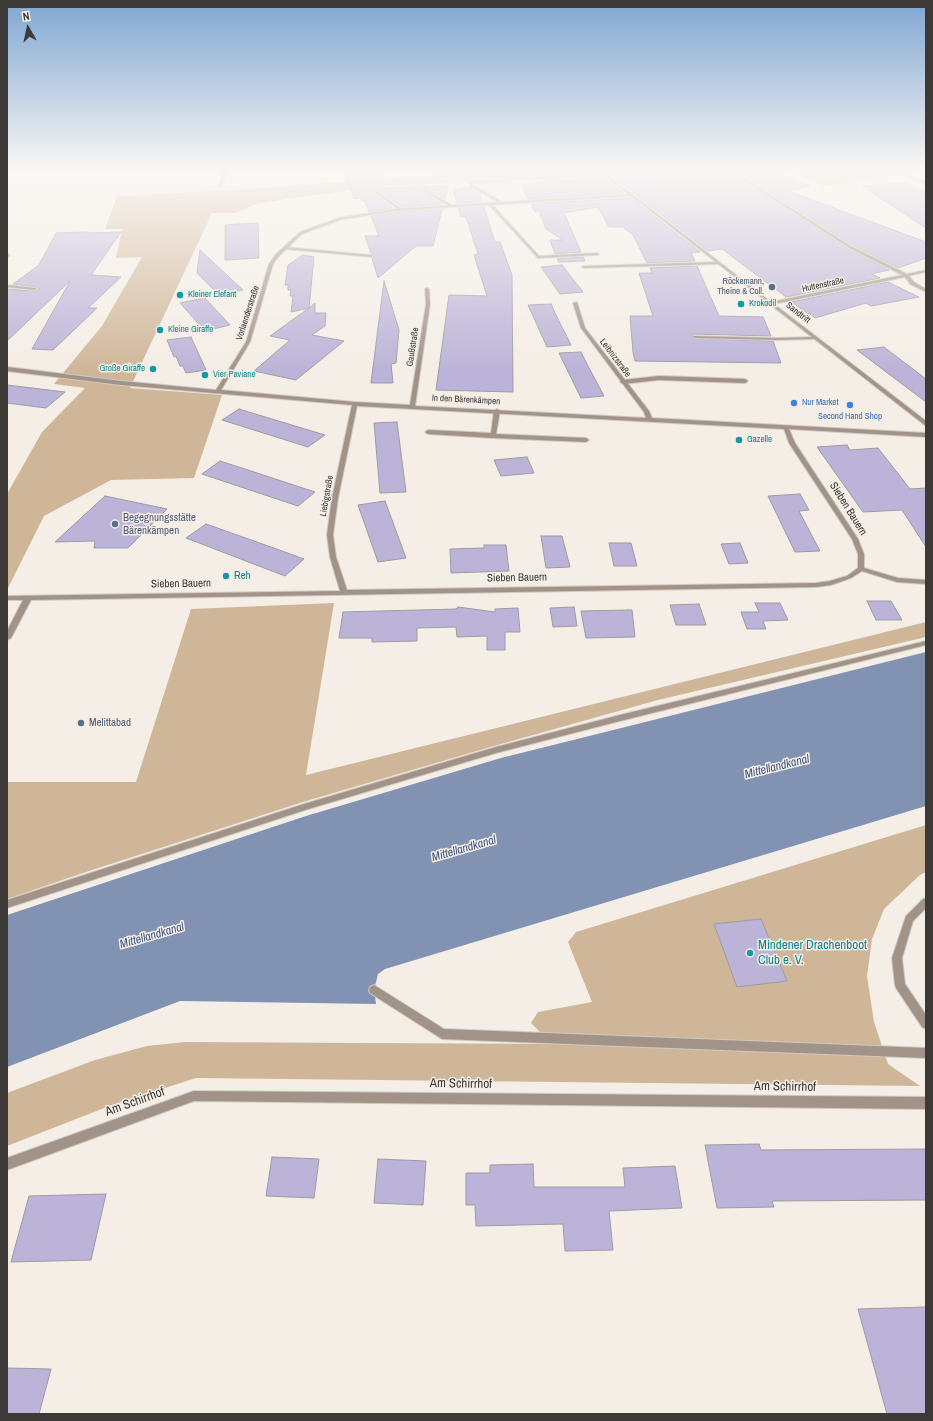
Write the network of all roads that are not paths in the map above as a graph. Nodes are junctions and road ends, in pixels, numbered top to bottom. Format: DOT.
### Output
graph roads {
  1 [pos="295,238"];
  2 [pos="521,238"];
  3 [pos="687,238"];
  4 [pos="838,238"];
  5 [pos="285,248"];
  6 [pos="597,254"];
  7 [pos="371,256"];
  8 [pos="718,263"];
  9 [pos="584,267"];
  10 [pos="926,271"];
  11 [pos="906,275"];
  12 [pos="7,286"];
  13 [pos="35,289"];
  14 [pos="427,290"];
  15 [pos="926,291"];
  16 [pos="575,303"];
  17 [pos="771,303"];
  18 [pos="695,337"];
  19 [pos="814,338"];
  20 [pos="7,370"];
  21 [pos="745,381"];
  22 [pos="623,382"];
  23 [pos="218,391"];
  24 [pos="355,404"];
  25 [pos="412,407"];
  26 [pos="497,411"];
  27 [pos="648,419"];
  28 [pos="926,424"];
  29 [pos="786,428"];
  30 [pos="428,432"];
  31 [pos="926,435"];
  32 [pos="493,436"];
  33 [pos="586,440"];
  34 [pos="861,569"];
  35 [pos="926,582"];
  36 [pos="344,591"];
  37 [pos="7,598"];
  38 [pos="28,598"];
  39 [pos="7,638"];
  40 [pos="926,643"];
  41 [pos="926,902"];
  42 [pos="7,904"];
  43 [pos="374,990"];
  44 [pos="926,1024"];
  45 [pos="926,1053"];
  46 [pos="926,1103"];
  47 [pos="7,1164"];
  1 -- 5 [label="street, Vorlaenderstraße"];
  2 -- 6 [label="street"];
  3 -- 8 [label="street, Sandtrift"];
  4 -- 11 [label="street"];
  5 -- 7 [label="street"];
  5 -- 23 [label="street, Vorlaenderstraße"];
  8 -- 9 [label="street"];
  8 -- 17 [label="street, Sandtrift"];
  10 -- 11 [label="street, Huttenstraße"];
  11 -- 15 [label="street"];
  11 -- 17 [label="street, Huttenstraße"];
  12 -- 13 [label="street"];
  14 -- 25 [label="street, Gaußstraße"];
  16 -- 22 [label="street, Leibnizstraße"];
  17 -- 19 [label="street, Sandtrift"];
  18 -- 19 [label="street"];
  19 -- 28 [label="street, Sandtrift"];
  20 -- 23 [label="street, In den Bärenkämpen"];
  21 -- 22 [label="street"];
  22 -- 27 [label="street, Leibnizstraße"];
  23 -- 24 [label="street, In den Bärenkämpen"];
  24 -- 25 [label="street, In den Bärenkämpen"];
  24 -- 36 [label="street, Liebigstraße"];
  25 -- 26 [label="street, In den Bärenkämpen"];
  26 -- 27 [label="street, In den Bärenkämpen"];
  26 -- 32 [label="street"];
  27 -- 29 [label="street, In den Bärenkämpen"];
  29 -- 31 [label="street, In den Bärenkämpen"];
  29 -- 34 [label="street, Sieben Bauern"];
  30 -- 32 [label="street"];
  32 -- 33 [label="street"];
  34 -- 35 [label="street"];
  34 -- 36 [label="street, Sieben Bauern"];
  36 -- 38 [label="street, Sieben Bauern"];
  37 -- 38 [label="street, Sieben Bauern"];
  38 -- 39 [label="street"];
  40 -- 42 [label="street"];
  41 -- 44 [label="street"];
  43 -- 45 [label="street"];
  46 -- 47 [label="street, Am Schirrhof"];
}
